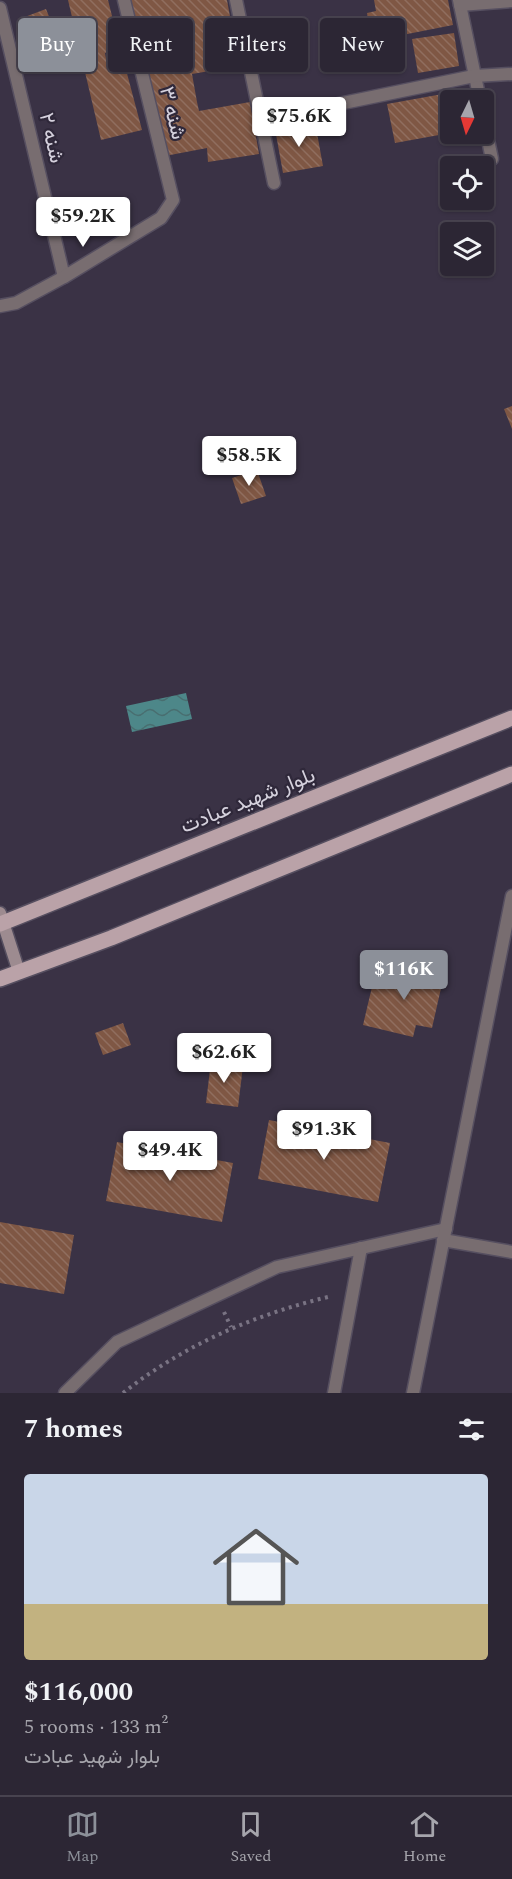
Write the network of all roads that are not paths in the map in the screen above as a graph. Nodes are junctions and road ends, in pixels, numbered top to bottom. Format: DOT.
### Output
graph roads {
  1 [pos="124,0"];
  2 [pos="236,0"];
  3 [pos="512,1"];
  4 [pos="459,2"];
  5 [pos="0,8"];
  6 [pos="512,74"];
  7 [pos="474,76"];
  8 [pos="478,90"];
  9 [pos="261,120"];
  10 [pos="274,183"];
  11 [pos="64,278"];
  12 [pos="0,306"];
  13 [pos="512,718"];
  14 [pos="512,774"];
  15 [pos="512,896"];
  16 [pos="1,920"];
  17 [pos="507,940"];
  18 [pos="19,972"];
  19 [pos="0,979"];
  20 [pos="445,1234"];
  21 [pos="361,1248"];
  22 [pos="512,1252"];
  23 [pos="65,1393"];
  24 [pos="334,1393"];
  25 [pos="414,1393"];
  1 -- 11 [label="street, شنه ۳"];
  2 -- 9 [label="street"];
  3 -- 4 [label="street"];
  4 -- 7 [label="street"];
  5 -- 11 [label="street, شنه ۲"];
  6 -- 7 [label="street"];
  7 -- 8 [label="street"];
  7 -- 9 [label="street"];
  9 -- 10 [label="street"];
  11 -- 12 [label="street"];
  13 -- 16 [label="main road, بلوار شهید عبادت"];
  14 -- 18 [label="main road"];
  15 -- 17 [label="street"];
  16 -- 18 [label="street"];
  17 -- 20 [label="street"];
  18 -- 19 [label="main road"];
  20 -- 21 [label="street"];
  20 -- 22 [label="street"];
  20 -- 25 [label="street"];
  21 -- 23 [label="street"];
  21 -- 24 [label="street"];
}
